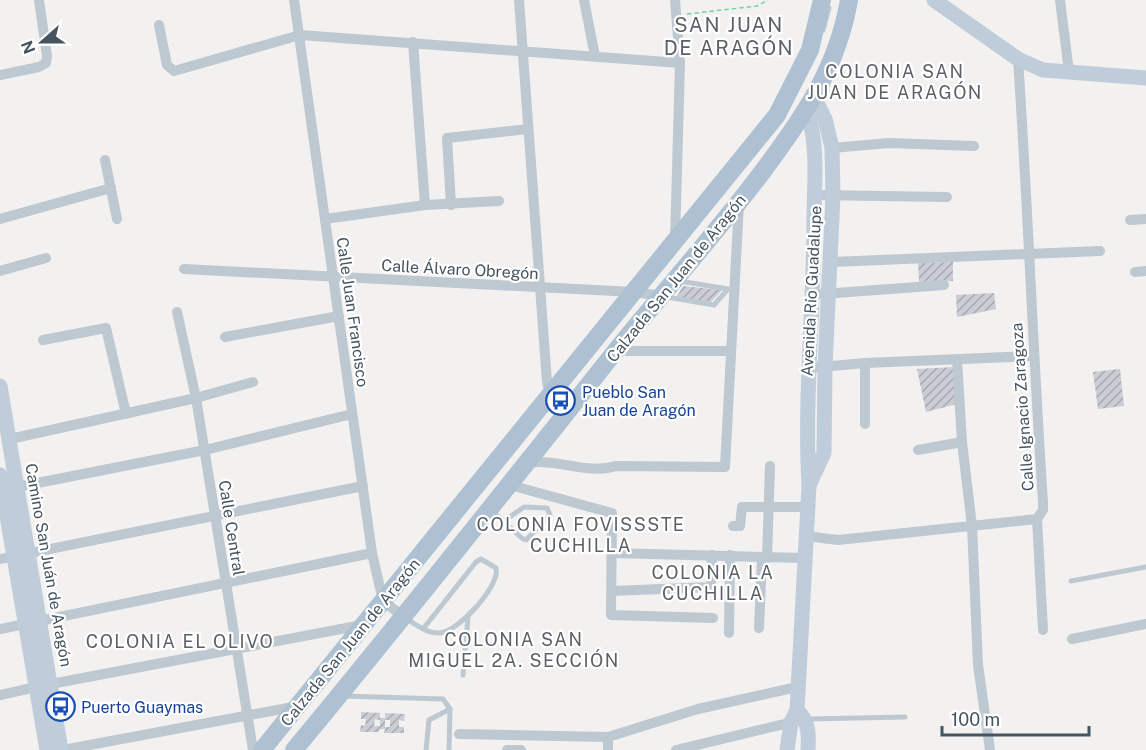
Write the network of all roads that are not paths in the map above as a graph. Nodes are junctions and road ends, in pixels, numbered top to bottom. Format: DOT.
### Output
graph roads {
  1 [pos="39,0"];
  2 [pos="294,0"];
  3 [pos="519,0"];
  4 [pos="584,0"];
  5 [pos="675,0"];
  6 [pos="822,0"];
  7 [pos="831,0"];
  8 [pos="849,0"];
  9 [pos="934,0"];
  10 [pos="1060,0"];
  11 [pos="159,25"];
  12 [pos="300,35"];
  13 [pos="413,42"];
  14 [pos="829,45"];
  15 [pos="523,50"];
  16 [pos="595,56"];
  17 [pos="1018,59"];
  18 [pos="680,63"];
  19 [pos="1068,72"];
  20 [pos="0,75"];
  21 [pos="805,77"];
  22 [pos="1146,78"];
  23 [pos="811,104"];
  24 [pos="782,114"];
  25 [pos="528,129"];
  26 [pos="974,146"];
  27 [pos="832,148"];
  28 [pos="105,160"];
  29 [pos="111,188"];
  30 [pos="814,195"];
  31 [pos="833,196"];
  32 [pos="947,197"];
  33 [pos="499,201"];
  34 [pos="739,203"];
  35 [pos="425,205"];
  36 [pos="451,205"];
  37 [pos="0,219"];
  38 [pos="117,219"];
  39 [pos="325,219"];
  40 [pos="1146,219"];
  41 [pos="1130,220"];
  42 [pos="675,241"];
  43 [pos="1100,251"];
  44 [pos="1030,253"];
  45 [pos="46,258"];
  46 [pos="832,262"];
  47 [pos="184,268"];
  48 [pos="0,271"];
  49 [pos="333,277"];
  50 [pos="675,280"];
  51 [pos="944,285"];
  52 [pos="539,288"];
  53 [pos="731,288"];
  54 [pos="638,292"];
  55 [pos="830,292"];
  56 [pos="658,295"];
  57 [pos="814,295"];
  58 [pos="177,312"];
  59 [pos="339,316"];
  60 [pos="225,337"];
  61 [pos="43,340"];
  62 [pos="616,351"];
  63 [pos="731,351"];
  64 [pos="1033,356"];
  65 [pos="957,359"];
  66 [pos="865,363"];
  67 [pos="817,367"];
  68 [pos="254,382"];
  69 [pos="0,386"];
  70 [pos="550,396"];
  71 [pos="196,398"];
  72 [pos="126,414"];
  73 [pos="351,414"];
  74 [pos="3,421"];
  75 [pos="865,424"];
  76 [pos="10,439"];
  77 [pos="962,442"];
  78 [pos="205,450"];
  79 [pos="918,450"];
  80 [pos="528,464"];
  81 [pos="770,466"];
  82 [pos="510,485"];
  83 [pos="5,486"];
  84 [pos="363,486"];
  85 [pos="808,507"];
  86 [pos="770,508"];
  87 [pos="497,515"];
  88 [pos="214,517"];
  89 [pos="1037,519"];
  90 [pos="733,526"];
  91 [pos="972,526"];
  92 [pos="806,536"];
  93 [pos="372,553"];
  94 [pos="612,553"];
  95 [pos="712,555"];
  96 [pos="730,555"];
  97 [pos="14,556"];
  98 [pos="765,558"];
  99 [pos="804,558"];
  100 [pos="1146,567"];
  101 [pos="419,569"];
  102 [pos="1071,580"];
  103 [pos="226,583"];
  104 [pos="612,591"];
  105 [pos="412,594"];
  106 [pos="396,606"];
  107 [pos="468,617"];
  108 [pos="713,618"];
  109 [pos="32,622"];
  110 [pos="1146,624"];
  111 [pos="362,625"];
  112 [pos="759,627"];
  113 [pos="0,629"];
  114 [pos="423,629"];
  115 [pos="1043,630"];
  116 [pos="729,633"];
  117 [pos="1072,639"];
  118 [pos="236,649"];
  119 [pos="463,675"];
  120 [pos="44,686"];
  121 [pos="797,687"];
  122 [pos="0,695"];
  123 [pos="339,696"];
  124 [pos="298,706"];
  125 [pos="450,709"];
  126 [pos="247,717"];
  127 [pos="798,717"];
  128 [pos="905,717"];
  129 [pos="459,734"];
  130 [pos="608,737"];
  131 [pos="47,750"];
  132 [pos="62,750"];
  133 [pos="253,750"];
  134 [pos="262,750"];
  135 [pos="268,750"];
  136 [pos="284,750"];
  137 [pos="294,750"];
  138 [pos="426,750"];
  139 [pos="449,750"];
  140 [pos="507,750"];
  141 [pos="521,750"];
  142 [pos="608,750"];
  143 [pos="676,750"];
  144 [pos="787,750"];
  145 [pos="808,750"];
  146 [pos="990,750"];
  1 -- 20 [label="street"];
  2 -- 12 [label="street, Calle Juan Francisco"];
  3 -- 15 [label="street"];
  4 -- 16 [label="street"];
  5 -- 18 [label="street"];
  6 -- 24 [label="main road, Calzada San Juan de Aragón"];
  7 -- 21 [label="lane"];
  8 -- 23 [label="main road, Calzada San Juan de Aragón"];
  9 -- 17 [label="street"];
  10 -- 19 [label="street"];
  11 -- 12 [label="street"];
  12 -- 13 [label="street"];
  12 -- 39 [label="street, Calle Juan Francisco"];
  13 -- 15 [label="street"];
  13 -- 35 [label="street"];
  14 -- 56 [label="lane"];
  15 -- 16 [label="street"];
  15 -- 25 [label="street"];
  16 -- 18 [label="street"];
  17 -- 19 [label="street"];
  17 -- 44 [label="street, Calle Ignacio Zaragoza"];
  18 -- 42 [label="street"];
  19 -- 22 [label="street"];
  23 -- 27 [label="street, Avenida Río Guadalupe"];
  23 -- 30 [label="street, Avenida Río Guadalupe"];
  23 -- 34 [label="main road, Calzada San Juan de Aragón"];
  24 -- 42 [label="main road, Calzada San Juan de Aragón"];
  24 -- 54 [label="lane"];
  25 -- 36 [label="street"];
  25 -- 52 [label="street"];
  26 -- 27 [label="street"];
  27 -- 31 [label="street, Avenida Río Guadalupe"];
  28 -- 29 [label="street"];
  29 -- 37 [label="street"];
  29 -- 38 [label="street"];
  30 -- 31 [label="street"];
  30 -- 57 [label="street, Avenida Río Guadalupe"];
  31 -- 32 [label="street"];
  31 -- 46 [label="street, Avenida Río Guadalupe"];
  33 -- 36 [label="street"];
  34 -- 50 [label="main road, Calzada San Juan de Aragón"];
  34 -- 53 [label="street"];
  35 -- 36 [label="street"];
  35 -- 39 [label="street"];
  39 -- 49 [label="street, Calle Juan Francisco"];
  40 -- 41 [label="street"];
  42 -- 54 [label="main road, Calzada San Juan de Aragón"];
  43 -- 44 [label="street"];
  44 -- 46 [label="street"];
  44 -- 64 [label="street, Calle Ignacio Zaragoza"];
  45 -- 48 [label="street"];
  46 -- 55 [label="street, Avenida Río Guadalupe"];
  47 -- 49 [label="street, Calle Álvaro Obregón"];
  49 -- 52 [label="street, Calle Álvaro Obregón"];
  49 -- 59 [label="street, Calle Juan Francisco"];
  50 -- 53 [label="lane"];
  50 -- 56 [label="main road, Calzada San Juan de Aragón"];
  51 -- 55 [label="street"];
  52 -- 54 [label="street, Calle Álvaro Obregón"];
  52 -- 70 [label="street"];
  53 -- 56 [label="lane"];
  53 -- 63 [label="street"];
  54 -- 56 [label="street, Calle Álvaro Obregón"];
  54 -- 70 [label="main road, Calzada San Juan de Aragón"];
  54 -- 101 [label="lane"];
  55 -- 57 [label="street"];
  55 -- 67 [label="street, Avenida Río Guadalupe"];
  56 -- 62 [label="main road, Calzada San Juan de Aragón"];
  56 -- 105 [label="lane"];
  57 -- 67 [label="street, Avenida Río Guadalupe"];
  58 -- 71 [label="street, Calle Central"];
  59 -- 60 [label="street"];
  59 -- 73 [label="street, Calle Juan Francisco"];
  61 -- 72 [label="street"];
  62 -- 63 [label="street"];
  62 -- 80 [label="main road, Calzada San Juan de Aragón"];
  63 -- 80 [label="street"];
  64 -- 65 [label="street"];
  64 -- 89 [label="street, Calle Ignacio Zaragoza"];
  65 -- 66 [label="street"];
  65 -- 77 [label="street"];
  66 -- 67 [label="street"];
  66 -- 75 [label="street"];
  67 -- 85 [label="street, Avenida Río Guadalupe"];
  68 -- 71 [label="street"];
  69 -- 74 [label="street, Camino San Juán de Aragón"];
  70 -- 106 [label="main road, Calzada San Juan de Aragón"];
  71 -- 72 [label="street"];
  71 -- 78 [label="street, Calle Central"];
  72 -- 76 [label="street"];
  73 -- 78 [label="street"];
  73 -- 84 [label="street, Calle Juan Francisco"];
  74 -- 76 [label="street, Camino San Juán de Aragón"];
  76 -- 83 [label="street, Camino San Juán de Aragón"];
  77 -- 79 [label="street"];
  77 -- 91 [label="street"];
  78 -- 83 [label="street"];
  78 -- 88 [label="street, Calle Central"];
  80 -- 82 [label="main road, Calzada San Juan de Aragón"];
  81 -- 86 [label="street"];
  82 -- 87 [label="main road, Calzada San Juan de Aragón"];
  82 -- 94 [label="street"];
  83 -- 97 [label="street, Camino San Juán de Aragón"];
  84 -- 88 [label="street"];
  84 -- 93 [label="street, Calle Juan Francisco"];
  85 -- 86 [label="street"];
  85 -- 92 [label="street, Avenida Río Guadalupe"];
  86 -- 90 [label="street"];
  86 -- 98 [label="street"];
  87 -- 87 [label="lane"];
  87 -- 106 [label="main road, Calzada San Juan de Aragón"];
  88 -- 97 [label="street"];
  88 -- 103 [label="street, Calle Central"];
  89 -- 91 [label="street"];
  89 -- 115 [label="street, Calle Ignacio Zaragoza"];
  91 -- 92 [label="street"];
  91 -- 146 [label="street"];
  92 -- 99 [label="street, Avenida Río Guadalupe"];
  93 -- 103 [label="street"];
  93 -- 106 [label="street, Calle Juan Francisco"];
  94 -- 95 [label="street"];
  94 -- 104 [label="street"];
  95 -- 96 [label="street"];
  95 -- 104 [label="street"];
  96 -- 98 [label="street"];
  96 -- 116 [label="street"];
  97 -- 109 [label="street, Camino San Juán de Aragón"];
  98 -- 99 [label="street"];
  98 -- 112 [label="street"];
  99 -- 121 [label="street, Avenida Río Guadalupe"];
  100 -- 102 [label="lane"];
  103 -- 109 [label="street"];
  103 -- 118 [label="street, Calle Central"];
  104 -- 108 [label="street"];
  106 -- 111 [label="main road, Calzada San Juan de Aragón"];
  106 -- 114 [label="lane"];
  106 -- 123 [label="main road, Calzada San Juan de Aragón"];
  106 -- 135 [label="lane"];
  106 -- 136 [label="lane"];
  107 -- 114 [label="lane"];
  107 -- 114 [label="lane"];
  107 -- 119 [label="lane"];
  109 -- 113 [label="street"];
  109 -- 120 [label="street, Camino San Juán de Aragón"];
  110 -- 117 [label="street"];
  111 -- 118 [label="street"];
  111 -- 124 [label="main road, Calzada San Juan de Aragón"];
  118 -- 120 [label="street"];
  118 -- 126 [label="street, Calle Central"];
  120 -- 122 [label="street"];
  120 -- 131 [label="street, Camino San Juán de Aragón"];
  120 -- 132 [label="street, Camino San Juán de Aragón"];
  121 -- 127 [label="street, Avenida Río Guadalupe"];
  121 -- 130 [label="street"];
  123 -- 125 [label="lane"];
  123 -- 137 [label="main road, Calzada San Juan de Aragón"];
  124 -- 126 [label="street"];
  124 -- 134 [label="main road, Calzada San Juan de Aragón"];
  125 -- 138 [label="lane"];
  125 -- 139 [label="lane"];
  126 -- 132 [label="street"];
  126 -- 133 [label="street, Calle Central"];
  127 -- 128 [label="lane"];
  127 -- 143 [label="street"];
  127 -- 144 [label="street, Avenida Río Guadalupe"];
  127 -- 145 [label="street, Avenida Río Guadalupe"];
  129 -- 130 [label="street"];
  130 -- 142 [label="street"];
  140 -- 141 [label="street"];
}
